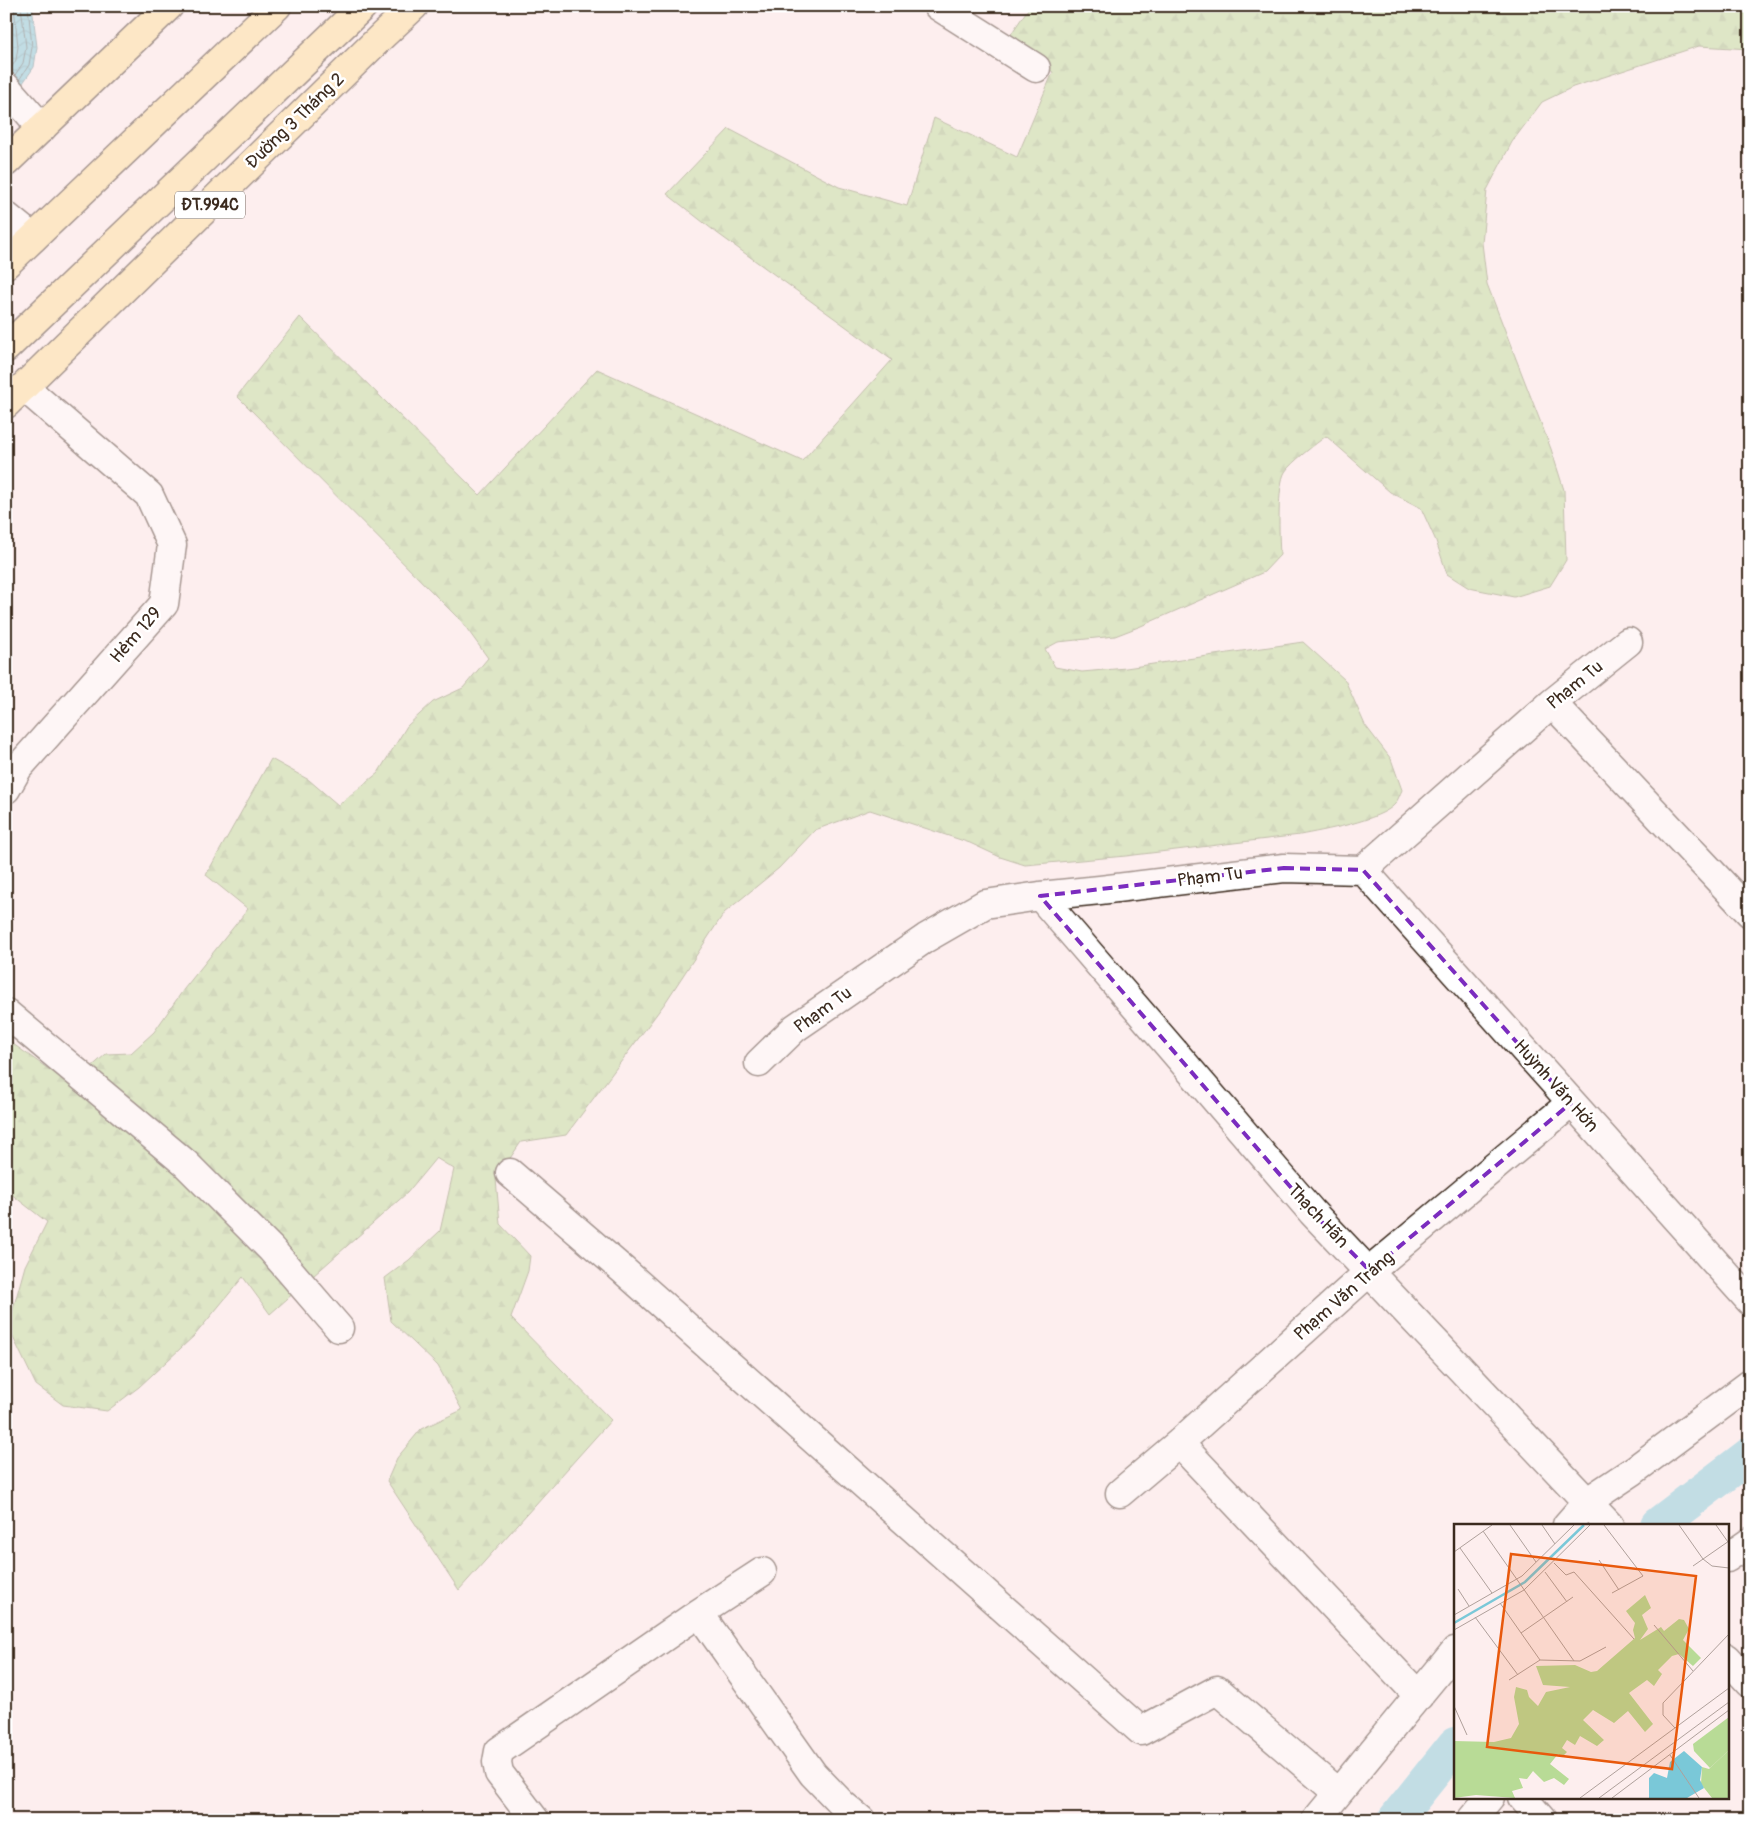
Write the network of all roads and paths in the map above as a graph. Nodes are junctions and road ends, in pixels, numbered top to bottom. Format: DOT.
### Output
graph roads {
  1 [pos="168,6"];
  2 [pos="277,6"];
  3 [pos="363,6"];
  4 [pos="414,6"];
  5 [pos="938,6"];
  6 [pos="1036,68"];
  7 [pos="6,87"];
  8 [pos="42,128"];
  9 [pos="6,162"];
  10 [pos="6,216"];
  11 [pos="34,238"];
  12 [pos="6,264"];
  13 [pos="6,348"];
  14 [pos="15,395"];
  15 [pos="1628,642"];
  16 [pos="1552,703"];
  17 [pos="6,789"];
  18 [pos="1363,870"];
  19 [pos="1040,896"];
  20 [pos="1750,913"];
  21 [pos="6,1013"];
  22 [pos="759,1063"];
  23 [pos="1571,1102"];
  24 [pos="510,1173"];
  25 [pos="1370,1271"];
  26 [pos="1750,1301"];
  27 [pos="339,1328"];
  28 [pos="1750,1384"];
  29 [pos="1179,1443"];
  30 [pos="1120,1493"];
  31 [pos="1589,1502"];
  32 [pos="1568,1524"];
  33 [pos="1608,1524"];
  34 [pos="1750,1542"];
  35 [pos="1728,1557"];
  36 [pos="762,1572"];
  37 [pos="699,1613"];
  38 [pos="1454,1652"];
  39 [pos="1728,1659"];
  40 [pos="1750,1683"];
  41 [pos="1419,1696"];
  42 [pos="1338,1793"];
  43 [pos="1489,1798"];
  44 [pos="1523,1798"];
  45 [pos="535,1820"];
  46 [pos="861,1820"];
  47 [pos="1316,1820"];
  48 [pos="1471,1820"];
  49 [pos="1542,1820"];
  1 -- 8 [label="main road"];
  2 -- 11 [label="main road"];
  3 -- 13 [label="main road, Đường 3 Tháng 2 / ĐT.994C"];
  4 -- 14 [label="main road, Đường 3 Tháng 2 / ĐT.994C"];
  5 -- 6 [label="street"];
  7 -- 8 [label="street"];
  8 -- 9 [label="main road"];
  10 -- 11 [label="street"];
  11 -- 12 [label="main road"];
  14 -- 17 [label="street, Hẻm 129"];
  15 -- 16 [label="street, Phạm Tu"];
  16 -- 18 [label="street, Phạm Tu"];
  16 -- 20 [label="street"];
  18 -- 19 [label="street, Phạm Tu"];
  18 -- 23 [label="street, Huỳnh Văn Hớn"];
  19 -- 22 [label="street, Phạm Tu"];
  19 -- 25 [label="street, Thạch Hãn"];
  21 -- 27 [label="street"];
  23 -- 25 [label="street, Phạm Văn Tráng"];
  23 -- 26 [label="street, Huỳnh Văn Hớn"];
  24 -- 42 [label="street"];
  25 -- 29 [label="street, Phạm Văn Tráng"];
  25 -- 31 [label="street, Thạch Hãn"];
  28 -- 31 [label="street"];
  29 -- 30 [label="street, Phạm Văn Tráng"];
  29 -- 41 [label="street"];
  31 -- 32 [label="street"];
  31 -- 33 [label="street, Thạch Hãn"];
  34 -- 35 [label="street"];
  36 -- 37 [label="street"];
  37 -- 45 [label="street"];
  37 -- 46 [label="street"];
  38 -- 41 [label="street"];
  39 -- 40 [label="street"];
  41 -- 42 [label="street"];
  42 -- 47 [label="street"];
  43 -- 48 [label="street"];
  44 -- 49 [label="street"];
}
